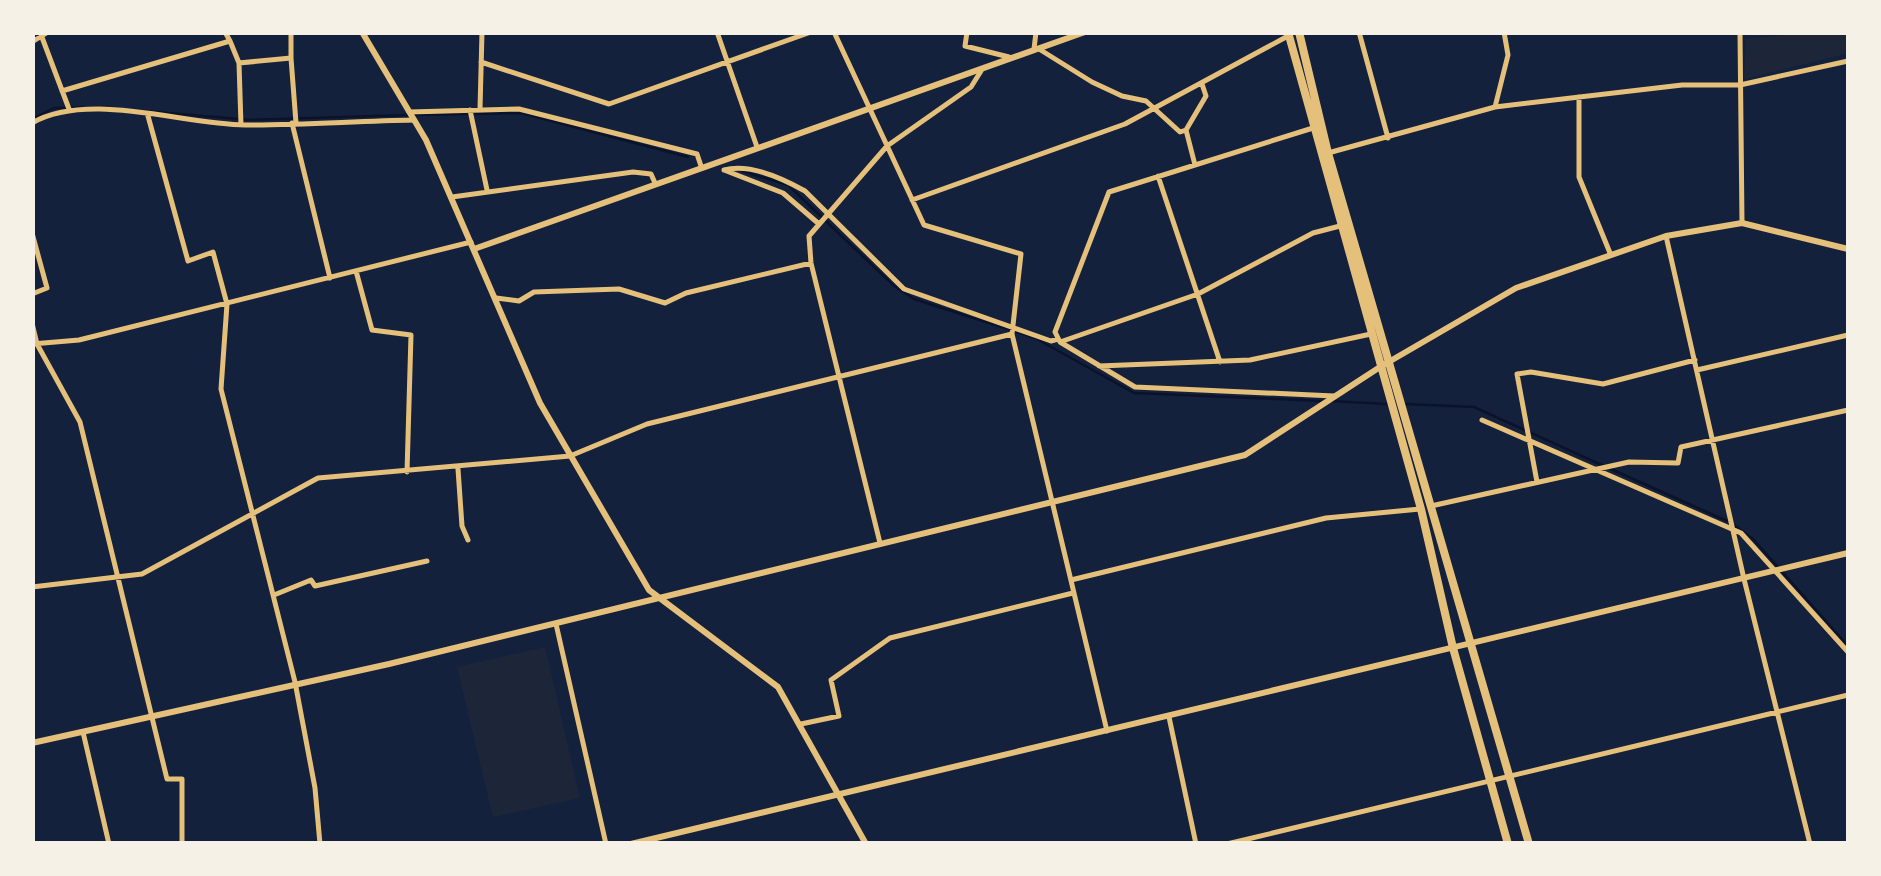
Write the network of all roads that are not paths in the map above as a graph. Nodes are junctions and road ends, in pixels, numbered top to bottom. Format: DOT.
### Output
graph roads {
  1 [pos="225,32"];
  2 [pos="291,32"];
  3 [pos="362,32"];
  4 [pos="482,32"];
  5 [pos="568,32"];
  6 [pos="587,32"];
  7 [pos="718,32"];
  8 [pos="811,32"];
  9 [pos="834,32"];
  10 [pos="967,32"];
  11 [pos="1036,32"];
  12 [pos="1299,32"];
  13 [pos="1359,32"];
  14 [pos="1504,32"];
  15 [pos="1740,32"];
  16 [pos="1081,33"];
  17 [pos="43,34"];
  18 [pos="1288,34"];
  19 [pos="230,41"];
  20 [pos="32,42"];
  21 [pos="1036,50"];
  22 [pos="291,58"];
  23 [pos="1012,58"];
  24 [pos="1848,61"];
  25 [pos="239,62"];
  26 [pos="482,62"];
  27 [pos="728,63"];
  28 [pos="982,68"];
  29 [pos="1202,84"];
  30 [pos="1740,85"];
  31 [pos="62,91"];
  32 [pos="1580,97"];
  33 [pos="870,108"];
  34 [pos="1155,108"];
  35 [pos="1495,108"];
  36 [pos="69,109"];
  37 [pos="480,109"];
  38 [pos="470,111"];
  39 [pos="148,116"];
  40 [pos="412,116"];
  41 [pos="295,123"];
  42 [pos="32,124"];
  43 [pos="241,124"];
  44 [pos="1313,128"];
  45 [pos="1186,130"];
  46 [pos="1388,138"];
  47 [pos="887,146"];
  48 [pos="757,148"];
  49 [pos="1328,153"];
  50 [pos="721,160"];
  51 [pos="701,166"];
  52 [pos="1195,166"];
  53 [pos="724,170"];
  54 [pos="1158,176"];
  55 [pos="655,183"];
  56 [pos="488,190"];
  57 [pos="452,196"];
  58 [pos="912,200"];
  59 [pos="827,214"];
  60 [pos="819,223"];
  61 [pos="1742,223"];
  62 [pos="1340,226"];
  63 [pos="32,233"];
  64 [pos="1666,236"];
  65 [pos="472,245"];
  66 [pos="1848,249"];
  67 [pos="1610,253"];
  68 [pos="811,263"];
  69 [pos="356,271"];
  70 [pos="330,278"];
  71 [pos="32,294"];
  72 [pos="1198,294"];
  73 [pos="495,298"];
  74 [pos="227,304"];
  75 [pos="32,323"];
  76 [pos="1012,330"];
  77 [pos="1371,334"];
  78 [pos="1848,335"];
  79 [pos="1059,340"];
  80 [pos="35,344"];
  81 [pos="1695,360"];
  82 [pos="1220,362"];
  83 [pos="1384,365"];
  84 [pos="1099,366"];
  85 [pos="1698,370"];
  86 [pos="839,376"];
  87 [pos="1333,396"];
  88 [pos="1848,410"];
  89 [pos="1482,420"];
  90 [pos="1526,435"];
  91 [pos="1714,440"];
  92 [pos="570,456"];
  93 [pos="1596,468"];
  94 [pos="458,469"];
  95 [pos="407,472"];
  96 [pos="1537,482"];
  97 [pos="1051,502"];
  98 [pos="1426,508"];
  99 [pos="253,513"];
  100 [pos="1733,528"];
  101 [pos="468,540"];
  102 [pos="880,543"];
  103 [pos="1848,553"];
  104 [pos="428,561"];
  105 [pos="1777,571"];
  106 [pos="119,578"];
  107 [pos="1744,579"];
  108 [pos="1071,580"];
  109 [pos="32,587"];
  110 [pos="1073,593"];
  111 [pos="274,596"];
  112 [pos="656,600"];
  113 [pos="556,624"];
  114 [pos="1472,644"];
  115 [pos="1453,648"];
  116 [pos="1848,652"];
  117 [pos="296,682"];
  118 [pos="1848,695"];
  119 [pos="1778,711"];
  120 [pos="153,715"];
  121 [pos="1169,717"];
  122 [pos="802,724"];
  123 [pos="1107,731"];
  124 [pos="83,732"];
  125 [pos="32,743"];
  126 [pos="1510,776"];
  127 [pos="1490,780"];
  128 [pos="839,794"];
  129 [pos="633,843"];
  130 [pos="109,844"];
  131 [pos="182,844"];
  132 [pos="320,844"];
  133 [pos="606,844"];
  134 [pos="866,844"];
  135 [pos="1196,844"];
  136 [pos="1227,844"];
  137 [pos="1508,844"];
  138 [pos="1529,844"];
  139 [pos="1810,844"];
  1 -- 19 [label="street"];
  2 -- 22 [label="street"];
  3 -- 40 [label="street"];
  4 -- 26 [label="street"];
  5 -- 6 [label="street"];
  7 -- 27 [label="street"];
  8 -- 27 [label="street"];
  9 -- 33 [label="street"];
  10 -- 23 [label="street"];
  11 -- 21 [label="street"];
  12 -- 49 [label="main road"];
  13 -- 46 [label="street"];
  14 -- 35 [label="street"];
  15 -- 30 [label="street"];
  16 -- 21 [label="street"];
  17 -- 20 [label="street"];
  17 -- 31 [label="street"];
  18 -- 29 [label="street"];
  18 -- 44 [label="main road"];
  19 -- 25 [label="street"];
  19 -- 31 [label="street"];
  21 -- 23 [label="street"];
  21 -- 34 [label="street"];
  22 -- 25 [label="street"];
  22 -- 41 [label="street"];
  23 -- 28 [label="street"];
  24 -- 30 [label="street"];
  25 -- 43 [label="street"];
  26 -- 27 [label="street"];
  26 -- 37 [label="street"];
  27 -- 48 [label="street"];
  28 -- 33 [label="street"];
  28 -- 47 [label="street"];
  29 -- 34 [label="street"];
  29 -- 45 [label="street"];
  30 -- 32 [label="street"];
  30 -- 61 [label="street"];
  31 -- 36 [label="street"];
  32 -- 35 [label="street"];
  32 -- 67 [label="street"];
  33 -- 47 [label="street"];
  33 -- 48 [label="street"];
  34 -- 45 [label="street"];
  34 -- 58 [label="street"];
  35 -- 46 [label="street"];
  36 -- 39 [label="street"];
  36 -- 42 [label="street"];
  37 -- 38 [label="street"];
  37 -- 51 [label="street"];
  38 -- 40 [label="street"];
  38 -- 56 [label="street"];
  39 -- 43 [label="street"];
  39 -- 74 [label="street"];
  40 -- 41 [label="street"];
  40 -- 57 [label="street"];
  41 -- 43 [label="street"];
  41 -- 70 [label="street"];
  44 -- 52 [label="street"];
  44 -- 62 [label="main road"];
  45 -- 52 [label="street"];
  46 -- 49 [label="street"];
  47 -- 58 [label="street"];
  47 -- 59 [label="street"];
  48 -- 50 [label="street"];
  49 -- 83 [label="main road"];
  50 -- 51 [label="street"];
  50 -- 53 [label="street"];
  51 -- 55 [label="street"];
  52 -- 54 [label="street"];
  53 -- 59 [label="street"];
  53 -- 60 [label="street"];
  54 -- 72 [label="street"];
  54 -- 79 [label="street"];
  55 -- 56 [label="street"];
  55 -- 65 [label="street"];
  56 -- 57 [label="street"];
  57 -- 65 [label="street"];
  58 -- 76 [label="street"];
  59 -- 60 [label="street"];
  59 -- 76 [label="street"];
  60 -- 68 [label="street"];
  61 -- 64 [label="street"];
  61 -- 66 [label="street"];
  62 -- 72 [label="street"];
  62 -- 77 [label="main road"];
  63 -- 71 [label="street"];
  64 -- 67 [label="street"];
  64 -- 81 [label="street"];
  65 -- 69 [label="street"];
  65 -- 73 [label="street"];
  67 -- 83 [label="street"];
  68 -- 73 [label="street"];
  68 -- 86 [label="street"];
  69 -- 70 [label="street"];
  69 -- 95 [label="street"];
  70 -- 74 [label="street"];
  72 -- 79 [label="street"];
  72 -- 82 [label="street"];
  73 -- 92 [label="street"];
  74 -- 80 [label="street"];
  74 -- 99 [label="street"];
  75 -- 80 [label="street"];
  76 -- 79 [label="street"];
  76 -- 86 [label="street"];
  76 -- 97 [label="street"];
  77 -- 82 [label="street"];
  77 -- 83 [label="main road"];
  78 -- 85 [label="street"];
  79 -- 84 [label="street"];
  80 -- 106 [label="street"];
  81 -- 85 [label="street"];
  81 -- 90 [label="street"];
  82 -- 84 [label="street"];
  83 -- 87 [label="street"];
  83 -- 98 [label="main road"];
  84 -- 87 [label="street"];
  85 -- 91 [label="street"];
  86 -- 92 [label="street"];
  86 -- 102 [label="street"];
  87 -- 97 [label="street"];
  88 -- 91 [label="street"];
  89 -- 90 [label="street"];
  90 -- 93 [label="street"];
  90 -- 96 [label="street"];
  91 -- 93 [label="street"];
  91 -- 100 [label="street"];
  92 -- 94 [label="street"];
  92 -- 112 [label="street"];
  93 -- 96 [label="street"];
  93 -- 100 [label="street"];
  94 -- 95 [label="street"];
  94 -- 101 [label="street"];
  95 -- 99 [label="street"];
  96 -- 98 [label="street"];
  97 -- 102 [label="street"];
  97 -- 108 [label="street"];
  98 -- 108 [label="street"];
  98 -- 114 [label="main road"];
  98 -- 115 [label="main road"];
  99 -- 106 [label="street"];
  99 -- 111 [label="street"];
  100 -- 105 [label="street"];
  100 -- 107 [label="street"];
  102 -- 112 [label="street"];
  103 -- 105 [label="street"];
  104 -- 111 [label="street"];
  105 -- 107 [label="street"];
  105 -- 116 [label="street"];
  106 -- 109 [label="street"];
  106 -- 120 [label="street"];
  107 -- 114 [label="street"];
  107 -- 119 [label="street"];
  108 -- 110 [label="street"];
  110 -- 122 [label="street"];
  110 -- 123 [label="street"];
  111 -- 117 [label="street"];
  112 -- 113 [label="street"];
  112 -- 122 [label="street"];
  113 -- 117 [label="street"];
  113 -- 133 [label="street"];
  114 -- 115 [label="street"];
  114 -- 126 [label="main road"];
  115 -- 121 [label="street"];
  115 -- 127 [label="main road"];
  117 -- 120 [label="street"];
  117 -- 132 [label="street"];
  118 -- 119 [label="street"];
  119 -- 126 [label="street"];
  119 -- 139 [label="street"];
  120 -- 124 [label="street"];
  120 -- 131 [label="street"];
  121 -- 123 [label="street"];
  121 -- 135 [label="street"];
  122 -- 128 [label="street"];
  123 -- 128 [label="street"];
  124 -- 125 [label="street"];
  124 -- 130 [label="street"];
  126 -- 127 [label="street"];
  126 -- 138 [label="main road"];
  127 -- 136 [label="street"];
  127 -- 137 [label="main road"];
  128 -- 129 [label="street"];
  128 -- 134 [label="street"];
}
